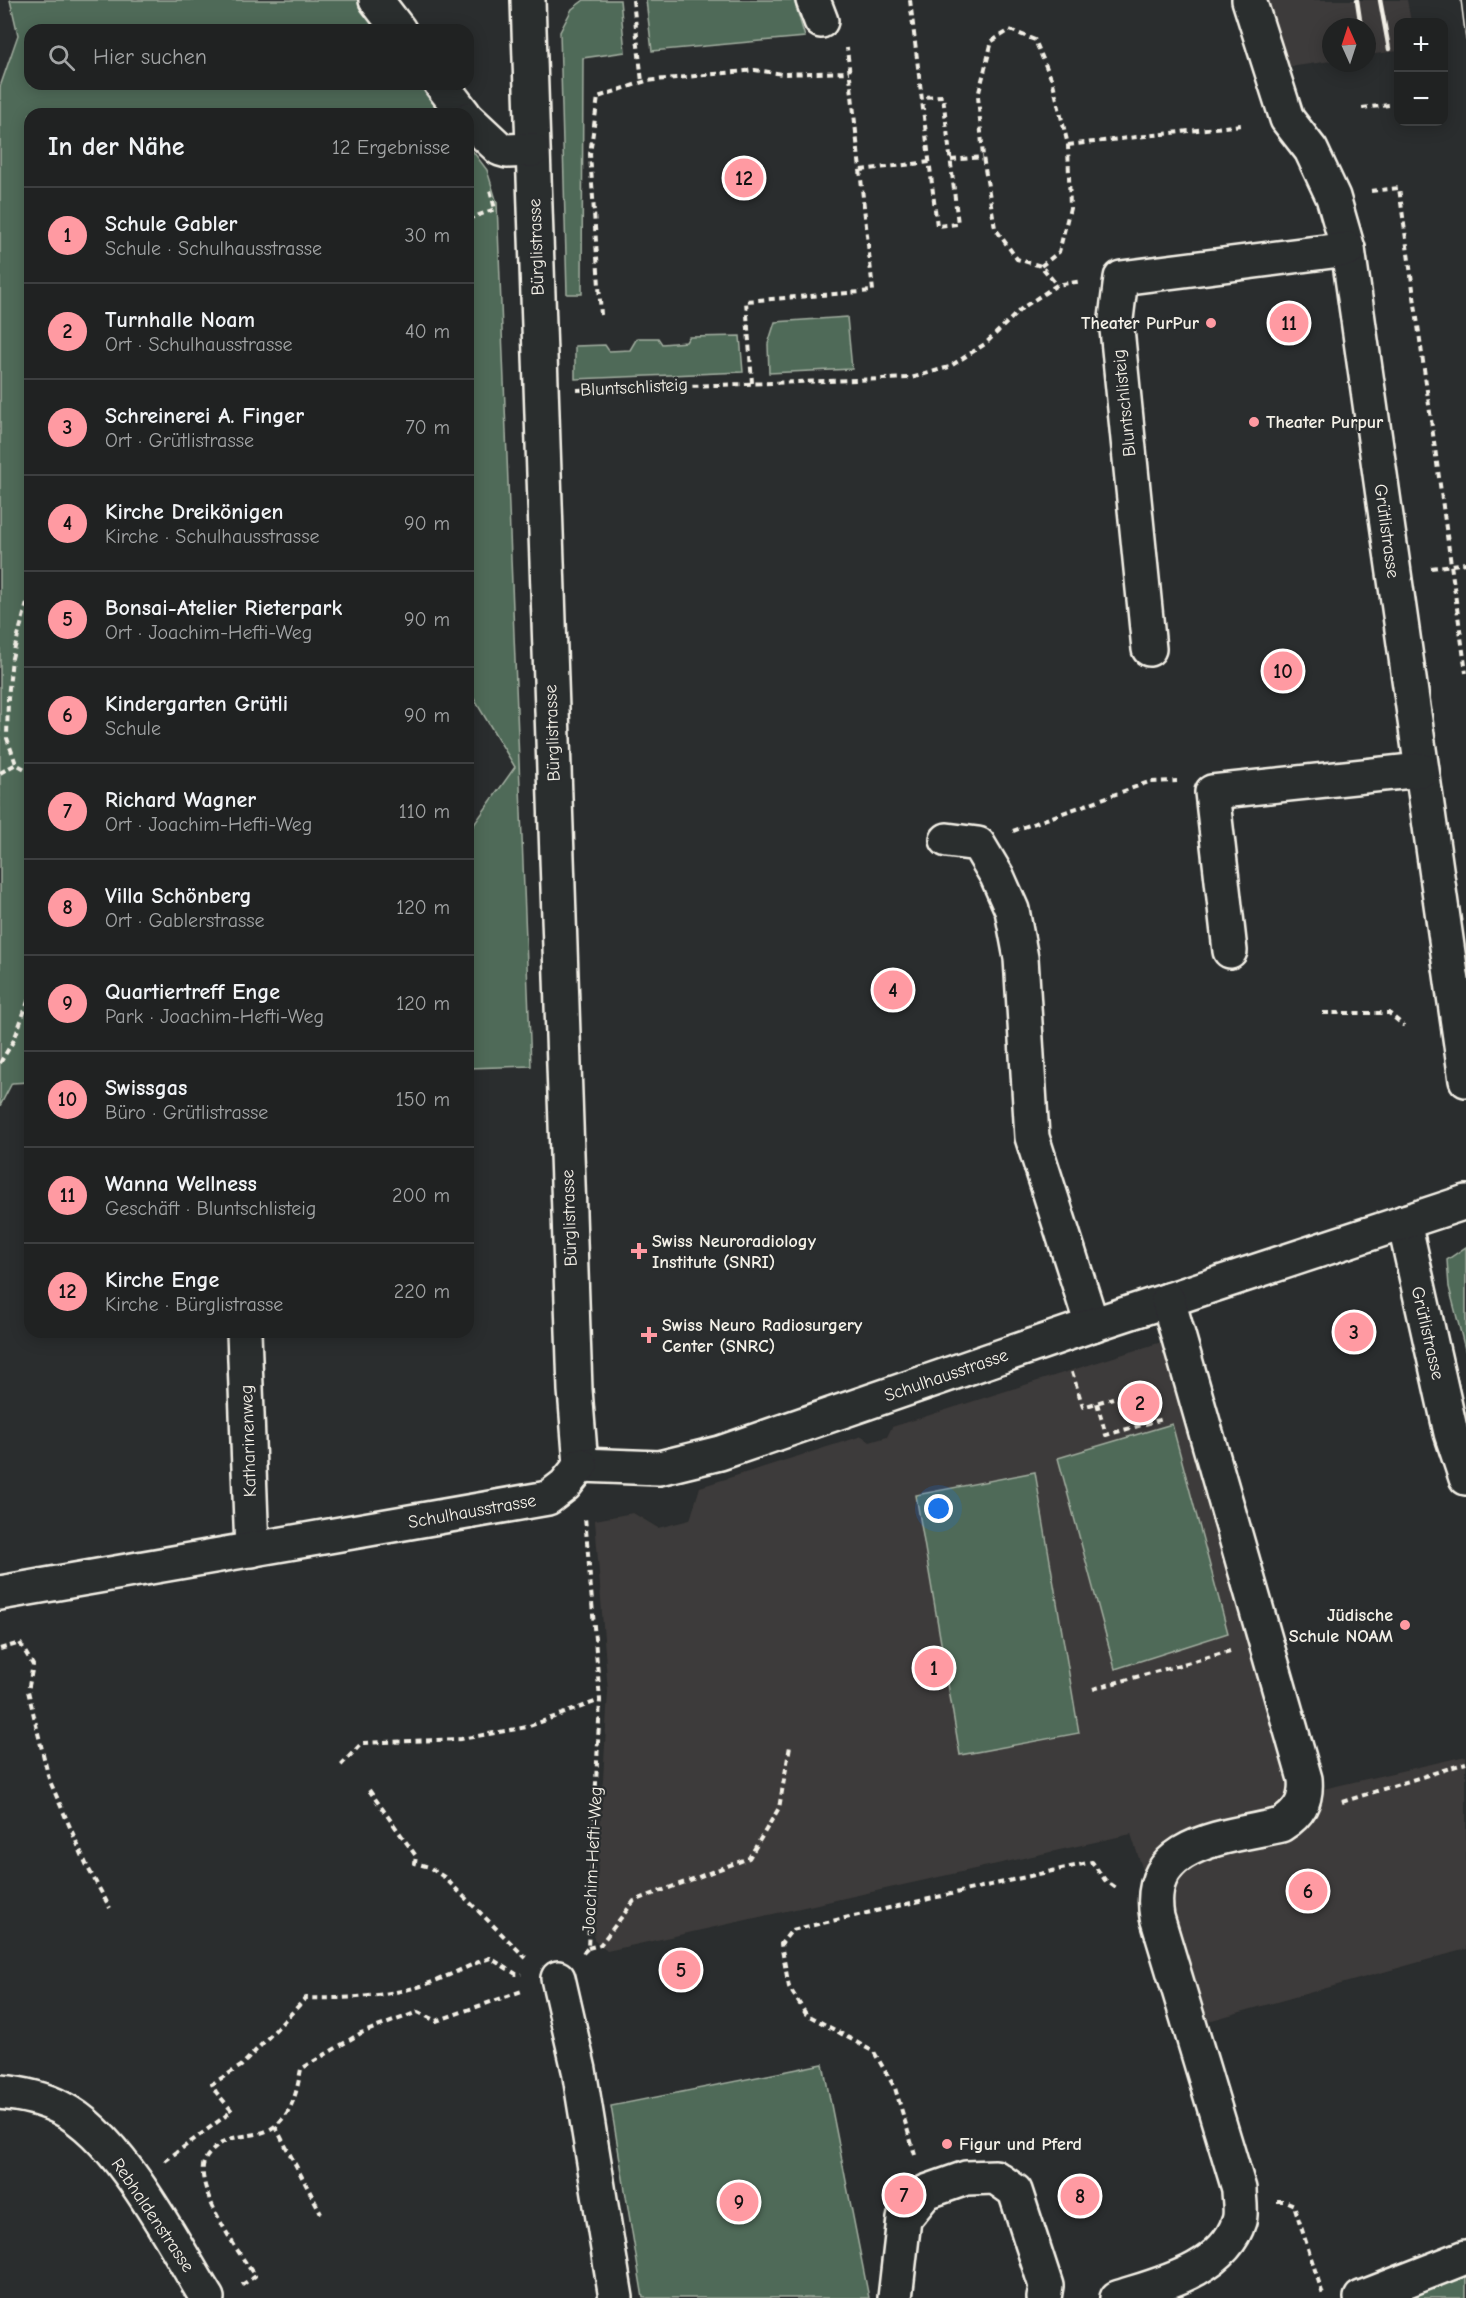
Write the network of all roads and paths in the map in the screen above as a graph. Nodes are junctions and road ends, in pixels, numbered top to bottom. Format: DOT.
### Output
graph roads {
  1 [pos="376,0"];
  2 [pos="528,0"];
  3 [pos="633,0"];
  4 [pos="910,0"];
  5 [pos="1249,0"];
  6 [pos="817,10"];
  7 [pos="394,24"];
  8 [pos="849,72"];
  9 [pos="642,82"];
  10 [pos="446,90"];
  11 [pos="922,97"];
  12 [pos="1394,104"];
  13 [pos="459,108"];
  14 [pos="1362,108"];
  15 [pos="474,125"];
  16 [pos="1241,125"];
  17 [pos="1068,146"];
  18 [pos="532,150"];
  19 [pos="983,157"];
  20 [pos="951,160"];
  21 [pos="930,162"];
  22 [pos="861,170"];
  23 [pos="487,181"];
  24 [pos="1371,191"];
  25 [pos="474,217"];
  26 [pos="1348,249"];
  27 [pos="1041,266"];
  28 [pos="1086,280"];
  29 [pos="1057,285"];
  30 [pos="602,315"];
  31 [pos="752,383"];
  32 [pos="576,390"];
  33 [pos="1466,563"];
  34 [pos="1451,565"];
  35 [pos="1423,569"];
  36 [pos="24,614"];
  37 [pos="1149,649"];
  38 [pos="1466,673"];
  39 [pos="16,764"];
  40 [pos="24,769"];
  41 [pos="1420,770"];
  42 [pos="0,773"];
  43 [pos="1212,792"];
  44 [pos="962,842"];
  45 [pos="1230,951"];
  46 [pos="24,1012"];
  47 [pos="1323,1012"];
  48 [pos="1404,1026"];
  49 [pos="0,1063"];
  50 [pos="1466,1080"];
  51 [pos="1466,1202"];
  52 [pos="1404,1222"];
  53 [pos="1168,1300"];
  54 [pos="1092,1325"];
  55 [pos="244,1338"];
  56 [pos="1069,1363"];
  57 [pos="1113,1398"];
  58 [pos="1097,1403"];
  59 [pos="1168,1418"];
  60 [pos="581,1465"];
  61 [pos="1466,1478"];
  62 [pos="585,1513"];
  63 [pos="252,1550"];
  64 [pos="0,1593"];
  65 [pos="1265,1640"];
  66 [pos="0,1648"];
  67 [pos="1093,1689"];
  68 [pos="600,1700"];
  69 [pos="790,1746"];
  70 [pos="1466,1763"];
  71 [pos="341,1766"];
  72 [pos="369,1790"];
  73 [pos="1303,1804"];
  74 [pos="1105,1880"];
  75 [pos="110,1908"];
  76 [pos="588,1948"];
  77 [pos="548,1976"];
  78 [pos="0,2092"];
  79 [pos="275,2126"];
  80 [pos="160,2164"];
  81 [pos="926,2192"];
  82 [pos="1271,2202"];
  83 [pos="321,2213"];
  84 [pos="1466,2258"];
  85 [pos="240,2287"];
  86 [pos="896,2297"];
  87 [pos="207,2298"];
  88 [pos="616,2298"];
  89 [pos="1044,2298"];
  90 [pos="1117,2298"];
  91 [pos="1324,2298"];
  92 [pos="1361,2298"];
  1 -- 7 [label="street"];
  2 -- 18 [label="street, Bürglistrasse"];
  3 -- 9 [label="path"];
  4 -- 11 [label="path"];
  5 -- 26 [label="street, Grütlistrasse"];
  6 -- 8 [label="path"];
  8 -- 9 [label="path"];
  8 -- 22 [label="path"];
  9 -- 30 [label="path"];
  10 -- 13 [label="street"];
  11 -- 20 [label="path"];
  11 -- 21 [label="path"];
  12 -- 14 [label="path"];
  15 -- 18 [label="street"];
  16 -- 17 [label="path"];
  17 -- 19 [label="path"];
  17 -- 27 [label="path"];
  18 -- 60 [label="street, Bürglistrasse"];
  19 -- 20 [label="path"];
  19 -- 27 [label="path"];
  20 -- 21 [label="path"];
  21 -- 22 [label="path"];
  22 -- 31 [label="path"];
  23 -- 25 [label="path"];
  24 -- 34 [label="path"];
  26 -- 37 [label="street, Bluntschlisteig"];
  26 -- 41 [label="street, Grütlistrasse"];
  27 -- 29 [label="path"];
  28 -- 29 [label="path, Bluntschlisteig"];
  29 -- 31 [label="path, Bluntschlisteig"];
  31 -- 32 [label="path, Bluntschlisteig"];
  33 -- 34 [label="path"];
  34 -- 35 [label="path"];
  34 -- 38 [label="path"];
  36 -- 39 [label="path"];
  39 -- 40 [label="path"];
  39 -- 42 [label="path"];
  41 -- 43 [label="street"];
  41 -- 50 [label="street, Grütlistrasse"];
  43 -- 44 [label="path"];
  43 -- 45 [label="street"];
  44 -- 54 [label="street"];
  46 -- 49 [label="path"];
  47 -- 48 [label="path"];
  51 -- 52 [label="street, Schulhausstrasse"];
  52 -- 53 [label="street, Schulhausstrasse"];
  52 -- 61 [label="street, Grütlistrasse"];
  53 -- 54 [label="street, Schulhausstrasse"];
  53 -- 65 [label="street"];
  54 -- 60 [label="street, Schulhausstrasse"];
  55 -- 63 [label="street, Katharinenweg"];
  56 -- 58 [label="path"];
  57 -- 58 [label="path"];
  58 -- 59 [label="path"];
  60 -- 63 [label="street, Schulhausstrasse"];
  62 -- 68 [label="path, Joachim-Hefti-Weg"];
  63 -- 64 [label="street, Schulhausstrasse"];
  65 -- 67 [label="path"];
  65 -- 73 [label="street"];
  66 -- 75 [label="path"];
  68 -- 71 [label="path"];
  68 -- 76 [label="path, Joachim-Hefti-Weg"];
  69 -- 76 [label="path"];
  70 -- 73 [label="path"];
  72 -- 77 [label="path"];
  73 -- 90 [label="street"];
  74 -- 81 [label="path"];
  76 -- 77 [label="path, Joachim-Hefti-Weg"];
  77 -- 79 [label="path"];
  77 -- 80 [label="path"];
  77 -- 88 [label="street"];
  78 -- 87 [label="street, Rebhaldenstrasse"];
  79 -- 83 [label="path"];
  79 -- 85 [label="path"];
  81 -- 86 [label="street"];
  81 -- 89 [label="street"];
  82 -- 91 [label="path"];
  84 -- 92 [label="street"];
}
